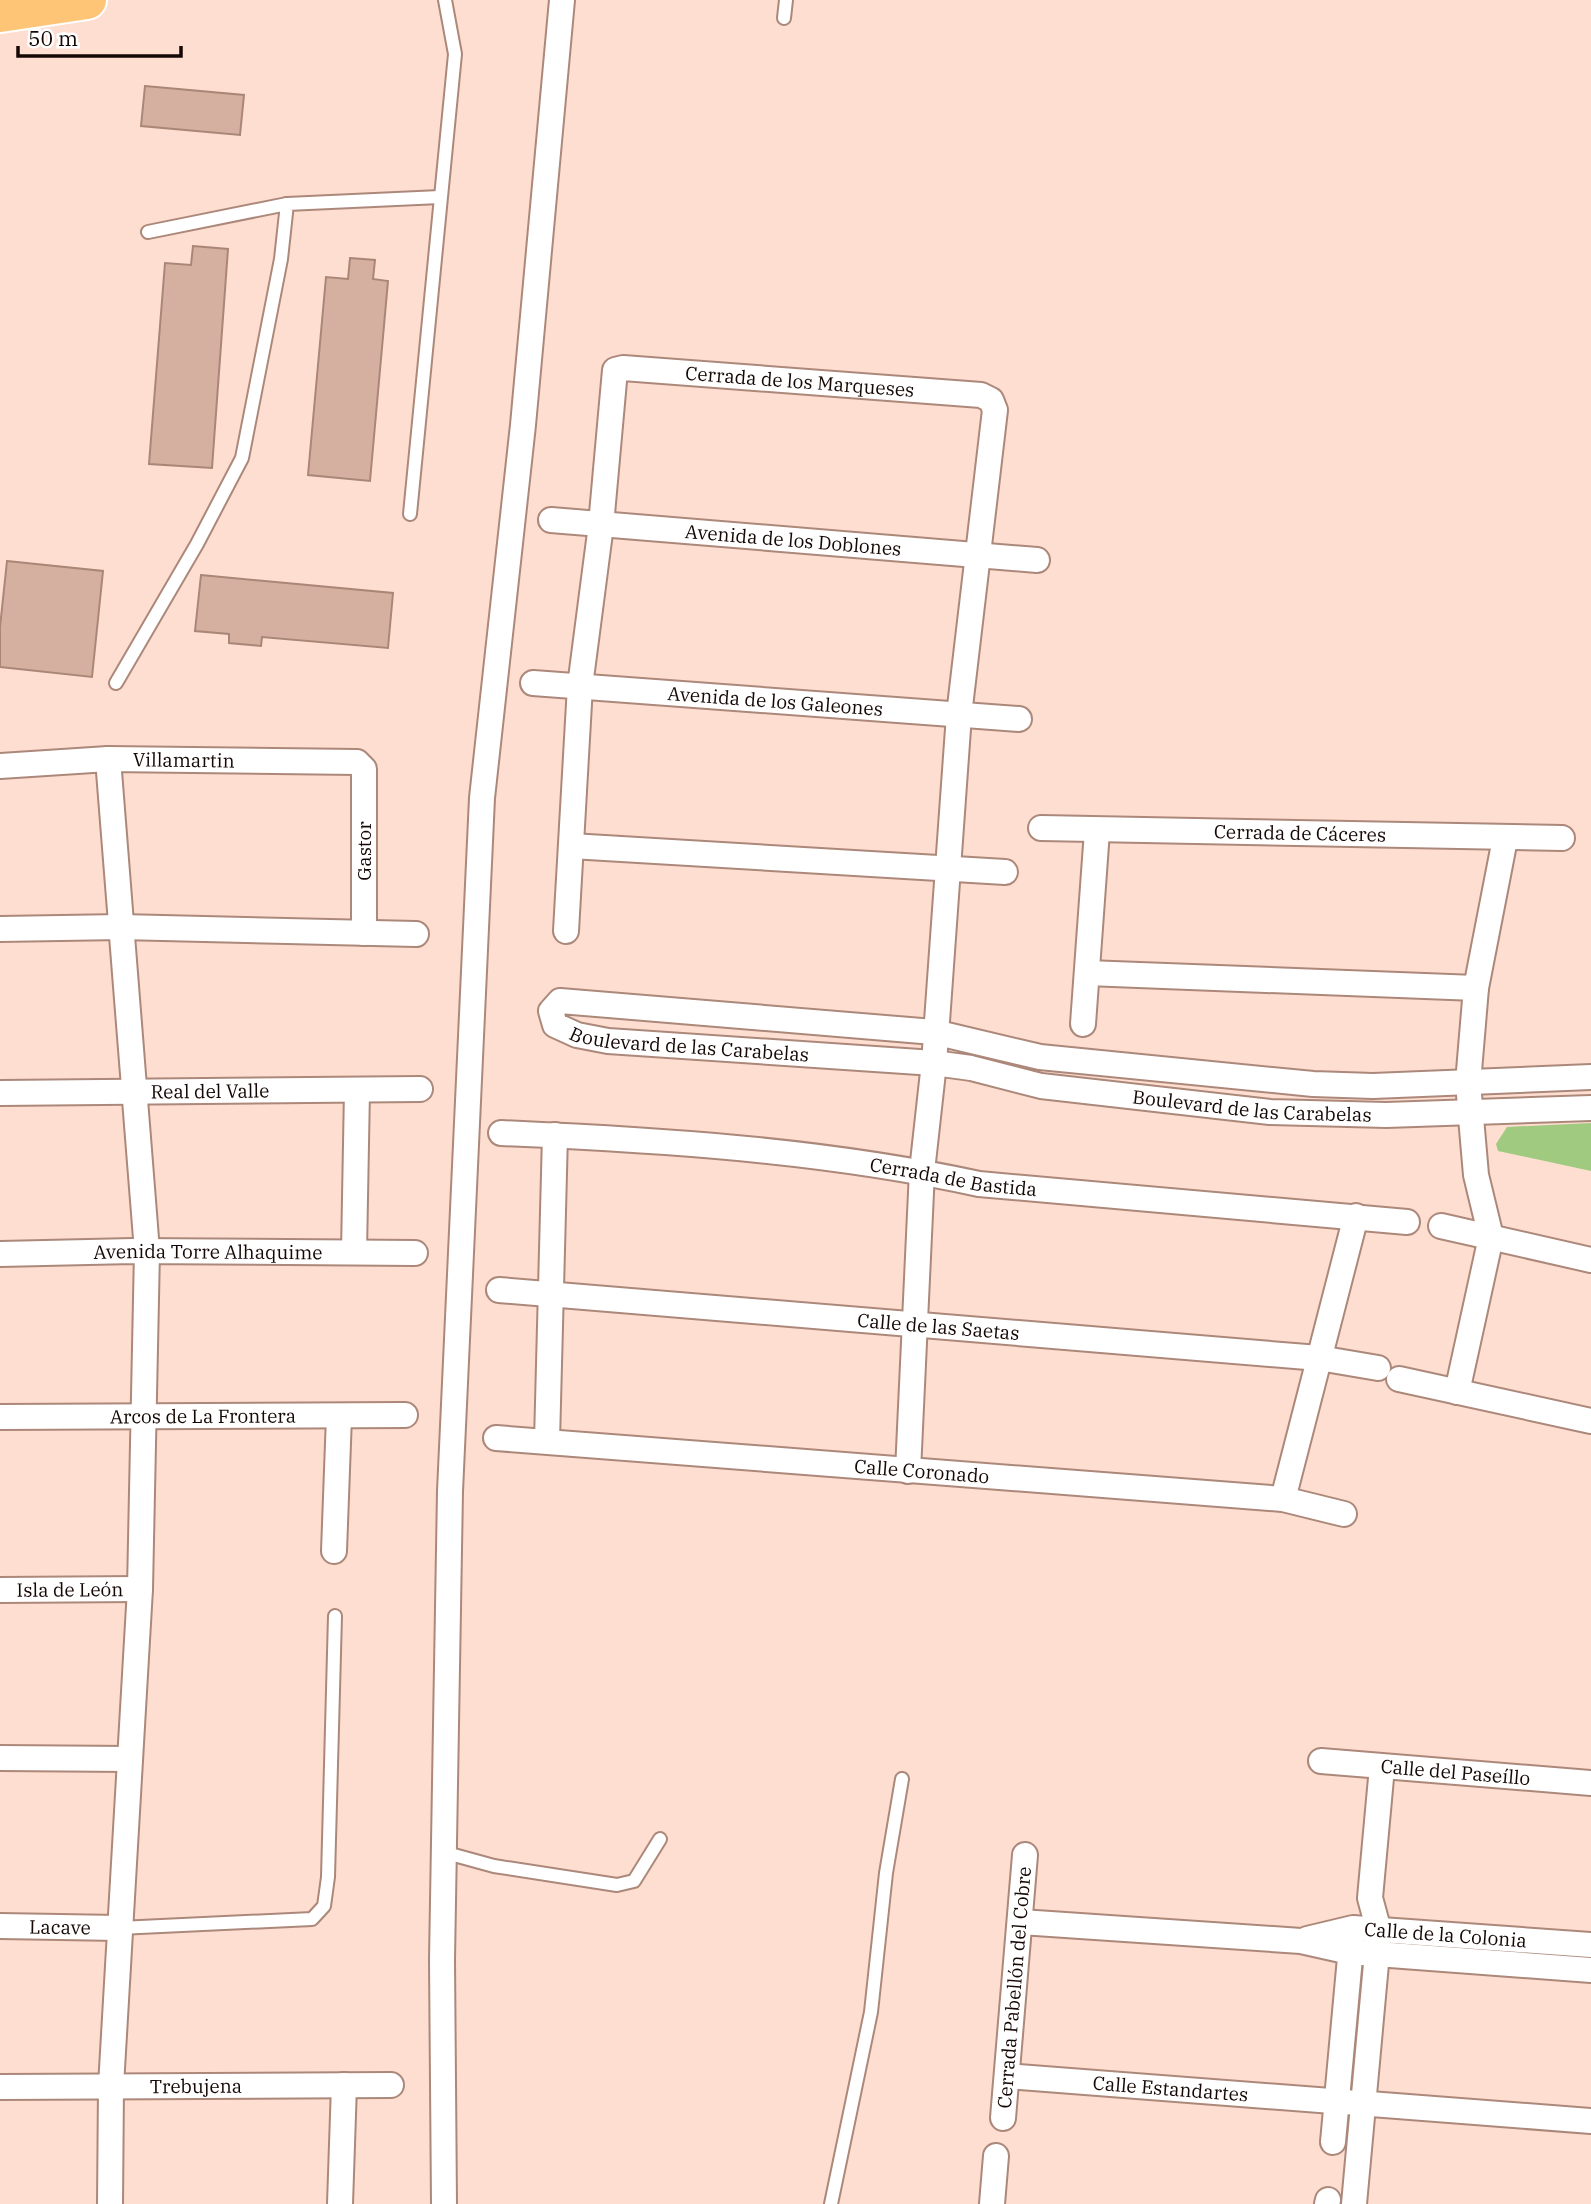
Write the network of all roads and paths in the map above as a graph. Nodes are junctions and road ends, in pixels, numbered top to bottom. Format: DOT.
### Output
graph roads {
  1 [pos="87,0"];
  2 [pos="445,0"];
  3 [pos="562,0"];
  4 [pos="786,0"];
  5 [pos="0,13"];
  6 [pos="784,18"];
  7 [pos="440,197"];
  8 [pos="287,204"];
  9 [pos="148,232"];
  10 [pos="410,514"];
  11 [pos="551,520"];
  12 [pos="601,525"];
  13 [pos="979,554"];
  14 [pos="1037,560"];
  15 [pos="116,683"];
  16 [pos="533,683"];
  17 [pos="580,686"];
  18 [pos="959,715"];
  19 [pos="1019,719"];
  20 [pos="108,759"];
  21 [pos="0,766"];
  22 [pos="364,768"];
  23 [pos="1041,828"];
  24 [pos="1097,831"];
  25 [pos="1562,838"];
  26 [pos="1505,839"];
  27 [pos="571,846"];
  28 [pos="947,867"];
  29 [pos="1005,872"];
  30 [pos="121,928"];
  31 [pos="0,929"];
  32 [pos="566,931"];
  33 [pos="364,933"];
  34 [pos="416,934"];
  35 [pos="1087,973"];
  36 [pos="1476,988"];
  37 [pos="1083,1024"];
  38 [pos="934,1032"];
  39 [pos="934,1063"];
  40 [pos="1591,1077"];
  41 [pos="1468,1083"];
  42 [pos="420,1089"];
  43 [pos="357,1090"];
  44 [pos="137,1092"];
  45 [pos="0,1093"];
  46 [pos="1591,1108"];
  47 [pos="1469,1112"];
  48 [pos="501,1133"];
  49 [pos="555,1136"];
  50 [pos="922,1171"];
  51 [pos="1356,1216"];
  52 [pos="1407,1222"];
  53 [pos="1440,1226"];
  54 [pos="1491,1237"];
  55 [pos="147,1251"];
  56 [pos="354,1252"];
  57 [pos="415,1253"];
  58 [pos="0,1254"];
  59 [pos="1591,1260"];
  60 [pos="499,1290"];
  61 [pos="551,1294"];
  62 [pos="915,1325"];
  63 [pos="1319,1358"];
  64 [pos="1457,1392"];
  65 [pos="405,1415"];
  66 [pos="143,1416"];
  67 [pos="340,1416"];
  68 [pos="0,1417"];
  69 [pos="1591,1420"];
  70 [pos="496,1438"];
  71 [pos="547,1441"];
  72 [pos="908,1471"];
  73 [pos="1283,1499"];
  74 [pos="1344,1514"];
  75 [pos="334,1551"];
  76 [pos="140,1589"];
  77 [pos="0,1590"];
  78 [pos="335,1616"];
  79 [pos="0,1758"];
  80 [pos="130,1759"];
  81 [pos="1321,1760"];
  82 [pos="1382,1766"];
  83 [pos="902,1779"];
  84 [pos="1591,1783"];
  85 [pos="660,1839"];
  86 [pos="443,1852"];
  87 [pos="1025,1855"];
  88 [pos="1370,1898"];
  89 [pos="1021,1922"];
  90 [pos="0,1926"];
  91 [pos="119,1928"];
  92 [pos="1352,1940"];
  93 [pos="1377,1942"];
  94 [pos="1591,1945"];
  95 [pos="1591,1970"];
  96 [pos="1007,2076"];
  97 [pos="344,2085"];
  98 [pos="391,2085"];
  99 [pos="111,2086"];
  100 [pos="0,2087"];
  101 [pos="1336,2101"];
  102 [pos="1363,2104"];
  103 [pos="1003,2118"];
  104 [pos="1591,2121"];
  105 [pos="1333,2143"];
  106 [pos="996,2156"];
  107 [pos="110,2204"];
  108 [pos="340,2204"];
  109 [pos="444,2204"];
  110 [pos="831,2204"];
  111 [pos="992,2204"];
  112 [pos="1354,2204"];
  1 -- 5 [label="main road"];
  2 -- 7 [label="lane"];
  3 -- 86 [label="street"];
  4 -- 6 [label="lane"];
  7 -- 8 [label="lane"];
  7 -- 10 [label="lane"];
  8 -- 9 [label="lane"];
  8 -- 15 [label="lane"];
  11 -- 12 [label="street, Avenida de los Doblones"];
  12 -- 13 [label="street, Avenida de los Doblones"];
  12 -- 13 [label="street, Cerrada de los Marqueses"];
  12 -- 17 [label="street, Cerrada de los Marqueses"];
  13 -- 14 [label="street, Avenida de los Doblones"];
  13 -- 18 [label="street, Cerrada de los Marqueses"];
  16 -- 17 [label="street, Avenida de los Galeones"];
  17 -- 18 [label="street, Avenida de los Galeones"];
  17 -- 27 [label="street, Cerrada de los Marqueses"];
  18 -- 19 [label="street, Avenida de los Galeones"];
  18 -- 28 [label="street, Cerrada de los Marqueses"];
  20 -- 21 [label="street, Villamartin"];
  20 -- 22 [label="street, Villamartin"];
  20 -- 30 [label="street"];
  22 -- 33 [label="street, Gastor"];
  23 -- 24 [label="street, Cerrada de Cáceres"];
  24 -- 26 [label="street, Cerrada de Cáceres"];
  24 -- 35 [label="street"];
  25 -- 26 [label="street, Cerrada de Cáceres"];
  26 -- 36 [label="street"];
  27 -- 28 [label="street"];
  27 -- 32 [label="street, Cerrada de los Marqueses"];
  28 -- 29 [label="street"];
  28 -- 38 [label="street, Cerrada de los Marqueses"];
  30 -- 31 [label="street"];
  30 -- 33 [label="street"];
  30 -- 44 [label="street"];
  33 -- 34 [label="street"];
  35 -- 36 [label="street"];
  35 -- 37 [label="street"];
  36 -- 41 [label="street"];
  38 -- 39 [label="street, Cerrada de los Marqueses"];
  38 -- 39 [label="street, Boulevard de las Carabelas"];
  38 -- 41 [label="street, Boulevard de las Carabelas"];
  39 -- 47 [label="street, Boulevard de las Carabelas"];
  39 -- 50 [label="street, Cerrada de los Marqueses"];
  40 -- 41 [label="street, Boulevard de las Carabelas"];
  41 -- 47 [label="street"];
  42 -- 43 [label="street, Real del Valle"];
  43 -- 44 [label="street, Real del Valle"];
  43 -- 56 [label="street"];
  44 -- 45 [label="street, Real del Valle"];
  44 -- 55 [label="street"];
  46 -- 47 [label="street, Boulevard de las Carabelas"];
  47 -- 54 [label="street"];
  48 -- 49 [label="street, Cerrada de Bastida"];
  49 -- 50 [label="street, Cerrada de Bastida"];
  49 -- 61 [label="street"];
  50 -- 51 [label="street, Cerrada de Bastida"];
  50 -- 62 [label="street, Cerrada de los Marqueses"];
  51 -- 52 [label="street, Cerrada de Bastida"];
  51 -- 63 [label="street"];
  53 -- 54 [label="street"];
  54 -- 59 [label="street"];
  54 -- 64 [label="street"];
  55 -- 56 [label="street, Avenida Torre Alhaquime"];
  55 -- 58 [label="street, Avenida Torre Alhaquime"];
  55 -- 66 [label="street"];
  56 -- 57 [label="street, Avenida Torre Alhaquime"];
  60 -- 61 [label="street, Calle de las Saetas"];
  61 -- 62 [label="street, Calle de las Saetas"];
  61 -- 71 [label="street"];
  62 -- 63 [label="street, Calle de las Saetas"];
  62 -- 72 [label="street, Cerrada de los Marqueses"];
  63 -- 64 [label="street, Calle de las Saetas"];
  63 -- 73 [label="street"];
  64 -- 69 [label="street"];
  65 -- 67 [label="street, Arcos de La Frontera"];
  66 -- 67 [label="street, Arcos de La Frontera"];
  66 -- 68 [label="street, Arcos de La Frontera"];
  66 -- 76 [label="street"];
  67 -- 75 [label="street"];
  70 -- 71 [label="street, Calle Coronado"];
  71 -- 72 [label="street, Calle Coronado"];
  72 -- 73 [label="street, Calle Coronado"];
  73 -- 74 [label="street, Calle Coronado"];
  76 -- 77 [label="street, Isla de León"];
  76 -- 80 [label="street"];
  78 -- 91 [label="lane"];
  79 -- 80 [label="street"];
  80 -- 91 [label="street"];
  81 -- 82 [label="street, Calle del Paseíllo"];
  82 -- 84 [label="street, Calle del Paseíllo"];
  82 -- 88 [label="street"];
  83 -- 110 [label="lane"];
  85 -- 86 [label="lane"];
  86 -- 109 [label="street"];
  87 -- 89 [label="street, Cerrada Pabellón del Cobre"];
  88 -- 92 [label="street"];
  88 -- 93 [label="street"];
  89 -- 92 [label="street, Calle de la Colonia"];
  89 -- 96 [label="street, Cerrada Pabellón del Cobre"];
  90 -- 91 [label="street, Lacave"];
  91 -- 99 [label="street"];
  92 -- 93 [label="street, Calle de la Colonia"];
  92 -- 101 [label="street"];
  93 -- 94 [label="street, Calle de la Colonia"];
  93 -- 95 [label="street, Calle de la Colonia"];
  93 -- 102 [label="street"];
  96 -- 101 [label="street, Calle Estandartes"];
  96 -- 103 [label="street, Cerrada Pabellón del Cobre"];
  97 -- 98 [label="street, Trebujena"];
  97 -- 99 [label="street, Trebujena"];
  97 -- 108 [label="street"];
  99 -- 100 [label="street, Trebujena"];
  99 -- 107 [label="street"];
  101 -- 102 [label="street, Calle Estandartes"];
  101 -- 105 [label="street"];
  102 -- 104 [label="street, Calle Estandartes"];
  102 -- 112 [label="street"];
  106 -- 111 [label="street"];
}
